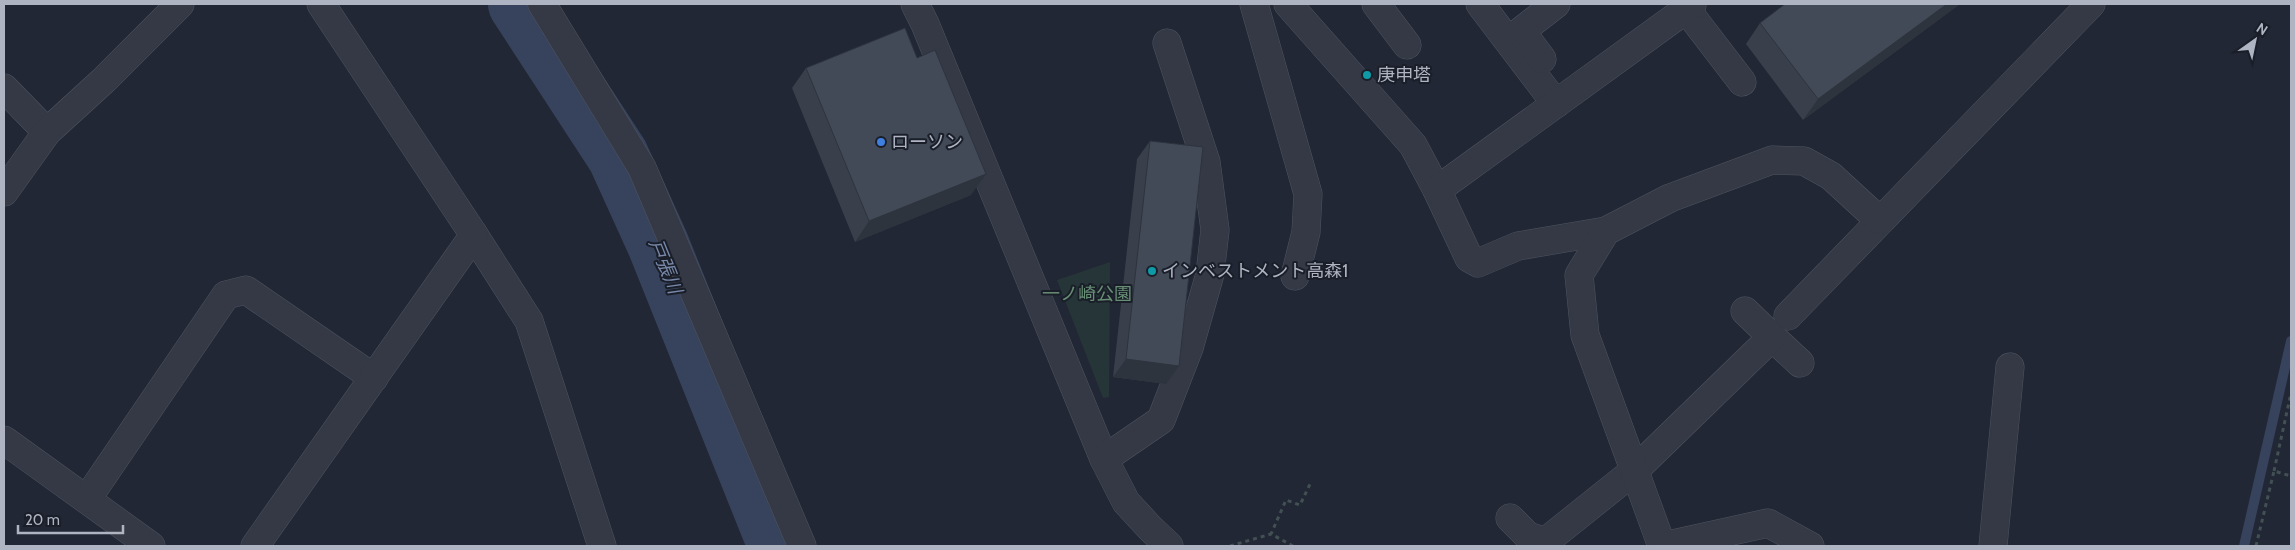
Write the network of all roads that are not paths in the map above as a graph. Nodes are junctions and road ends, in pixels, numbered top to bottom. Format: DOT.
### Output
graph roads {
  1 [pos="180,4"];
  2 [pos="321,4"];
  3 [pos="542,4"];
  4 [pos="915,4"];
  5 [pos="1254,4"];
  6 [pos="1288,4"];
  7 [pos="1376,4"];
  8 [pos="1480,4"];
  9 [pos="1556,4"];
  10 [pos="2091,4"];
  11 [pos="1691,5"];
  12 [pos="1167,43"];
  13 [pos="1407,45"];
  14 [pos="1742,82"];
  15 [pos="4,88"];
  16 [pos="1562,100"];
  17 [pos="47,132"];
  18 [pos="1437,190"];
  19 [pos="4,192"];
  20 [pos="1880,221"];
  21 [pos="1606,231"];
  22 [pos="474,235"];
  23 [pos="1295,276"];
  24 [pos="1745,311"];
  25 [pos="1788,316"];
  26 [pos="1772,337"];
  27 [pos="1800,363"];
  28 [pos="2010,367"];
  29 [pos="374,378"];
  30 [pos="4,440"];
  31 [pos="1104,459"];
  32 [pos="1635,470"];
  33 [pos="87,499"];
  34 [pos="1510,518"];
  35 [pos="1543,544"];
  36 [pos="151,546"];
  37 [pos="254,546"];
  38 [pos="602,546"];
  39 [pos="802,546"];
  40 [pos="1169,546"];
  41 [pos="1663,546"];
  42 [pos="1810,546"];
  43 [pos="1992,546"];
  1 -- 17 [label="street"];
  2 -- 22 [label="street"];
  3 -- 39 [label="street"];
  4 -- 31 [label="street"];
  5 -- 23 [label="street"];
  6 -- 18 [label="street"];
  7 -- 13 [label="street"];
  8 -- 16 [label="street"];
  9 -- 16 [label="street"];
  10 -- 20 [label="street"];
  11 -- 14 [label="street"];
  11 -- 16 [label="street"];
  12 -- 31 [label="street"];
  15 -- 17 [label="street"];
  16 -- 18 [label="street"];
  17 -- 19 [label="street"];
  18 -- 21 [label="street"];
  20 -- 21 [label="street"];
  20 -- 25 [label="street"];
  21 -- 32 [label="street"];
  22 -- 29 [label="street"];
  22 -- 38 [label="street"];
  24 -- 26 [label="street"];
  26 -- 27 [label="street"];
  26 -- 32 [label="street"];
  28 -- 43 [label="street"];
  29 -- 33 [label="street"];
  29 -- 37 [label="street"];
  30 -- 33 [label="street"];
  31 -- 40 [label="street"];
  32 -- 35 [label="street"];
  32 -- 41 [label="street"];
  33 -- 36 [label="street"];
  34 -- 35 [label="street"];
  41 -- 42 [label="street"];
}
